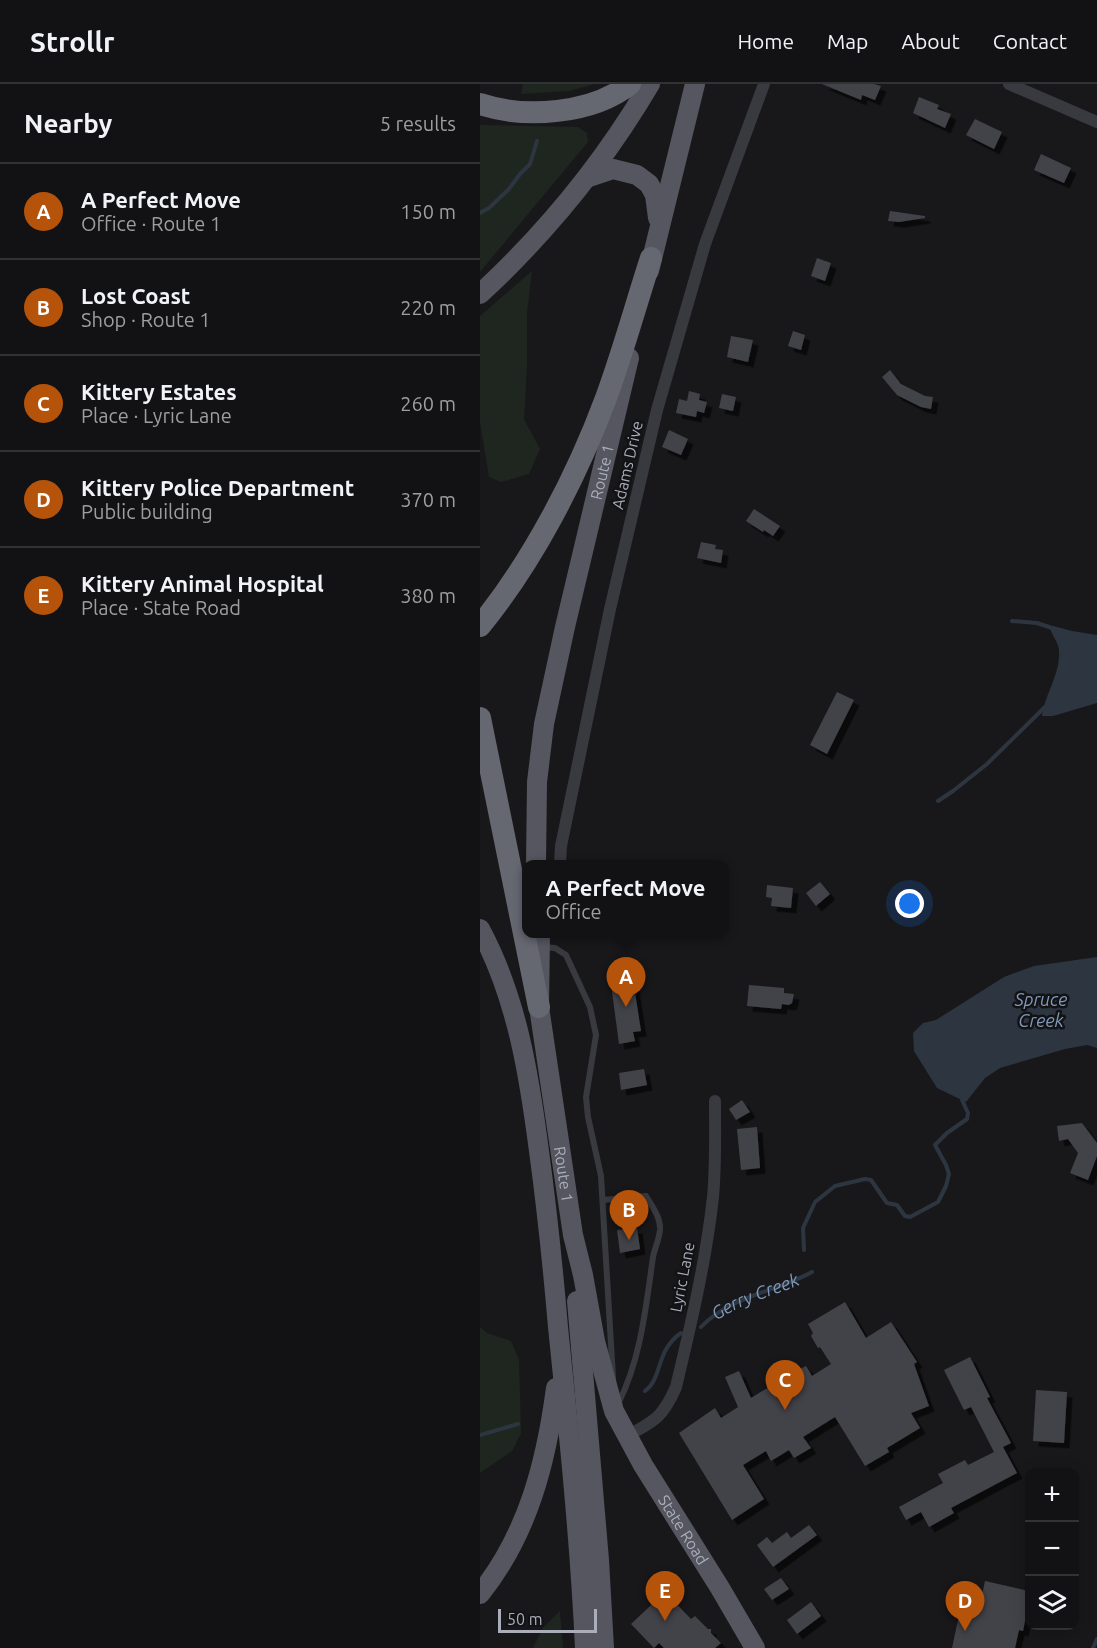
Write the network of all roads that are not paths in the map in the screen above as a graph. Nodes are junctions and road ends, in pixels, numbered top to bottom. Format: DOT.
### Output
graph roads {
  1 [pos="630,84"];
  2 [pos="650,84"];
  3 [pos="694,84"];
  4 [pos="764,84"];
  5 [pos="1009,84"];
  6 [pos="480,104"];
  7 [pos="1097,122"];
  8 [pos="589,177"];
  9 [pos="660,230"];
  10 [pos="651,258"];
  11 [pos="480,294"];
  12 [pos="482,623"];
  13 [pos="480,718"];
  14 [pos="536,860"];
  15 [pos="560,860"];
  16 [pos="522,924"];
  17 [pos="480,929"];
  18 [pos="525,938"];
  19 [pos="541,940"];
  20 [pos="539,1007"];
  21 [pos="715,1101"];
  22 [pos="603,1200"];
  23 [pos="573,1235"];
  24 [pos="558,1328"];
  25 [pos="614,1412"];
  26 [pos="627,1436"];
  27 [pos="480,1594"];
  28 [pos="585,1648"];
  29 [pos="604,1648"];
  30 [pos="755,1648"];
  1 -- 6 [label="highway"];
  2 -- 8 [label="main road"];
  3 -- 9 [label="main road, Route 1"];
  4 -- 15 [label="street, Adams Drive"];
  5 -- 7 [label="street"];
  8 -- 9 [label="main road"];
  8 -- 11 [label="main road"];
  9 -- 10 [label="main road, Route 1"];
  10 -- 12 [label="highway"];
  10 -- 14 [label="main road, Route 1"];
  13 -- 16 [label="highway"];
  17 -- 24 [label="main road, Route 1"];
  18 -- 20 [label="highway"];
  19 -- 20 [label="main road, Route 1"];
  19 -- 22 [label="lane"];
  20 -- 23 [label="main road, Route 1"];
  21 -- 26 [label="street, Lyric Lane"];
  22 -- 25 [label="lane"];
  22 -- 25 [label="lane"];
  23 -- 25 [label="main road, Route 1"];
  23 -- 29 [label="main road"];
  24 -- 27 [label="main road"];
  24 -- 28 [label="main road"];
  25 -- 26 [label="main road, State Road"];
  26 -- 30 [label="main road, State Road"];
}
